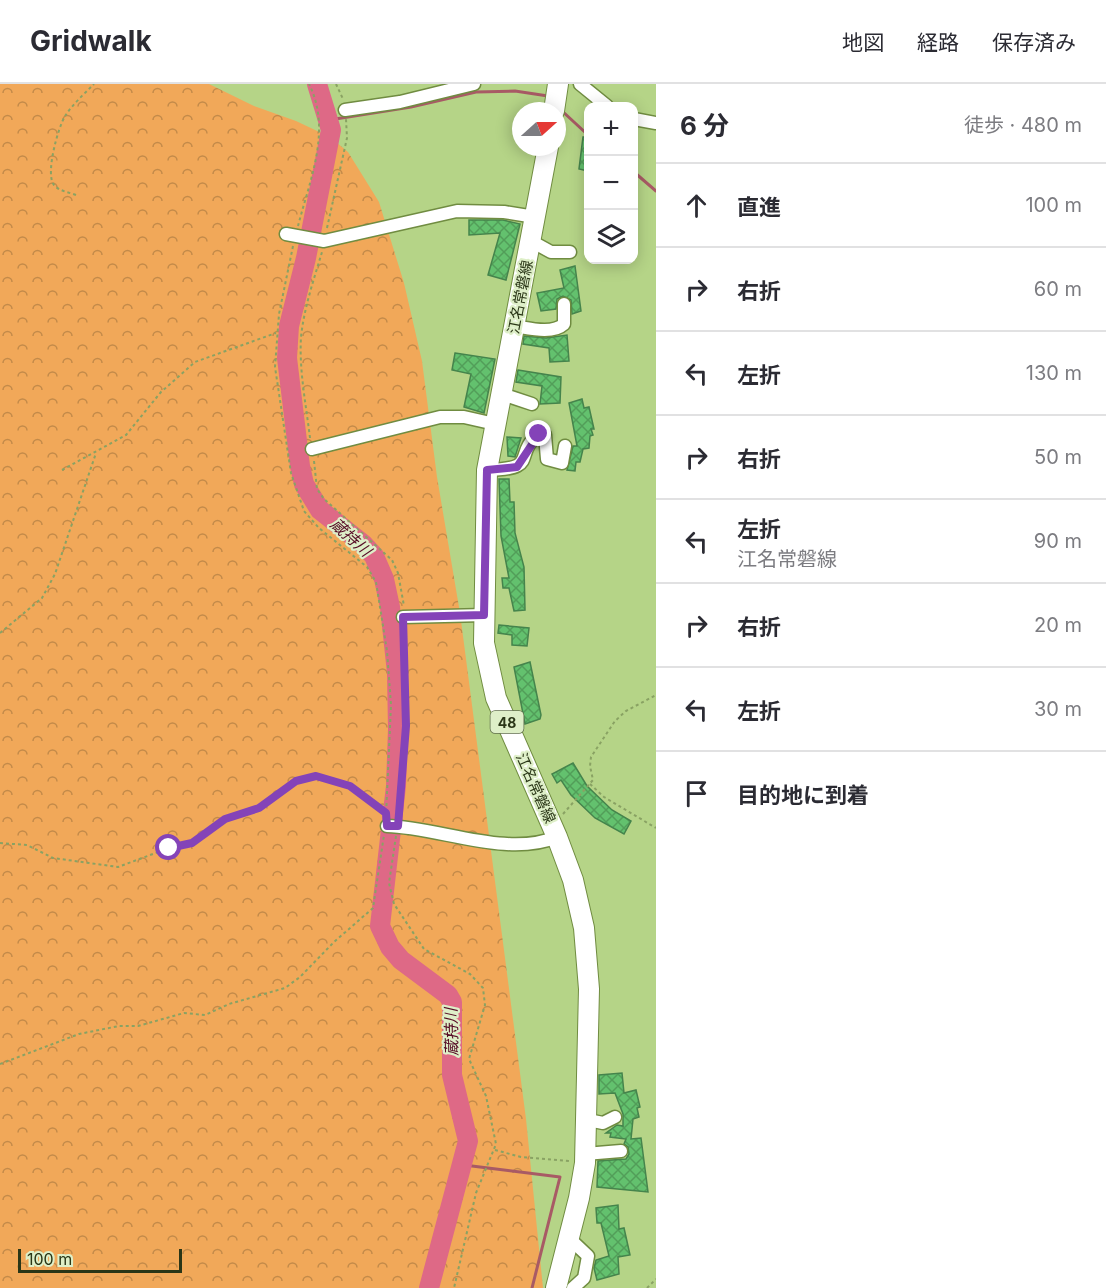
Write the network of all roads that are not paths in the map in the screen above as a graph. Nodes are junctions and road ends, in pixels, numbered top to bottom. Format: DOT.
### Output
graph roads {
  1 [pos="474,84"];
  2 [pos="580,84"];
  3 [pos="602,102"];
  4 [pos="345,110"];
  5 [pos="638,120"];
  6 [pos="656,123"];
  7 [pos="546,156"];
  8 [pos="534,217"];
  9 [pos="291,235"];
  10 [pos="531,241"];
  11 [pos="570,252"];
  12 [pos="564,304"];
  13 [pos="513,326"];
  14 [pos="502,394"];
  15 [pos="532,404"];
  16 [pos="495,424"];
  17 [pos="565,446"];
  18 [pos="312,449"];
  19 [pos="487,470"];
  20 [pos="484,615"];
  21 [pos="403,617"];
  22 [pos="390,821"];
  23 [pos="555,830"];
  24 [pos="615,1117"];
  25 [pos="588,1120"];
  26 [pos="621,1151"];
  27 [pos="585,1158"];
  28 [pos="570,1239"];
  29 [pos="556,1288"];
  30 [pos="573,1288"];
  1 -- 4 [label="street"];
  2 -- 3 [label="street"];
  5 -- 6 [label="street"];
  7 -- 8 [label="main road, 江名常磐線 / 48"];
  8 -- 9 [label="street"];
  8 -- 10 [label="main road, 江名常磐線 / 48"];
  10 -- 11 [label="street"];
  10 -- 13 [label="main road, 江名常磐線 / 48"];
  12 -- 13 [label="street"];
  13 -- 14 [label="main road, 江名常磐線 / 48"];
  14 -- 15 [label="street"];
  14 -- 16 [label="main road, 江名常磐線 / 48"];
  16 -- 18 [label="street"];
  16 -- 19 [label="main road, 江名常磐線 / 48"];
  17 -- 19 [label="street"];
  19 -- 20 [label="main road, 江名常磐線 / 48"];
  20 -- 21 [label="street"];
  20 -- 23 [label="main road, 江名常磐線 / 48"];
  22 -- 23 [label="street"];
  23 -- 25 [label="main road, 江名常磐線 / 48"];
  24 -- 25 [label="street"];
  25 -- 27 [label="main road, 江名常磐線 / 48"];
  26 -- 27 [label="street"];
  27 -- 28 [label="main road, 江名常磐線 / 48"];
  28 -- 29 [label="main road, 江名常磐線 / 48"];
  28 -- 30 [label="street"];
}
